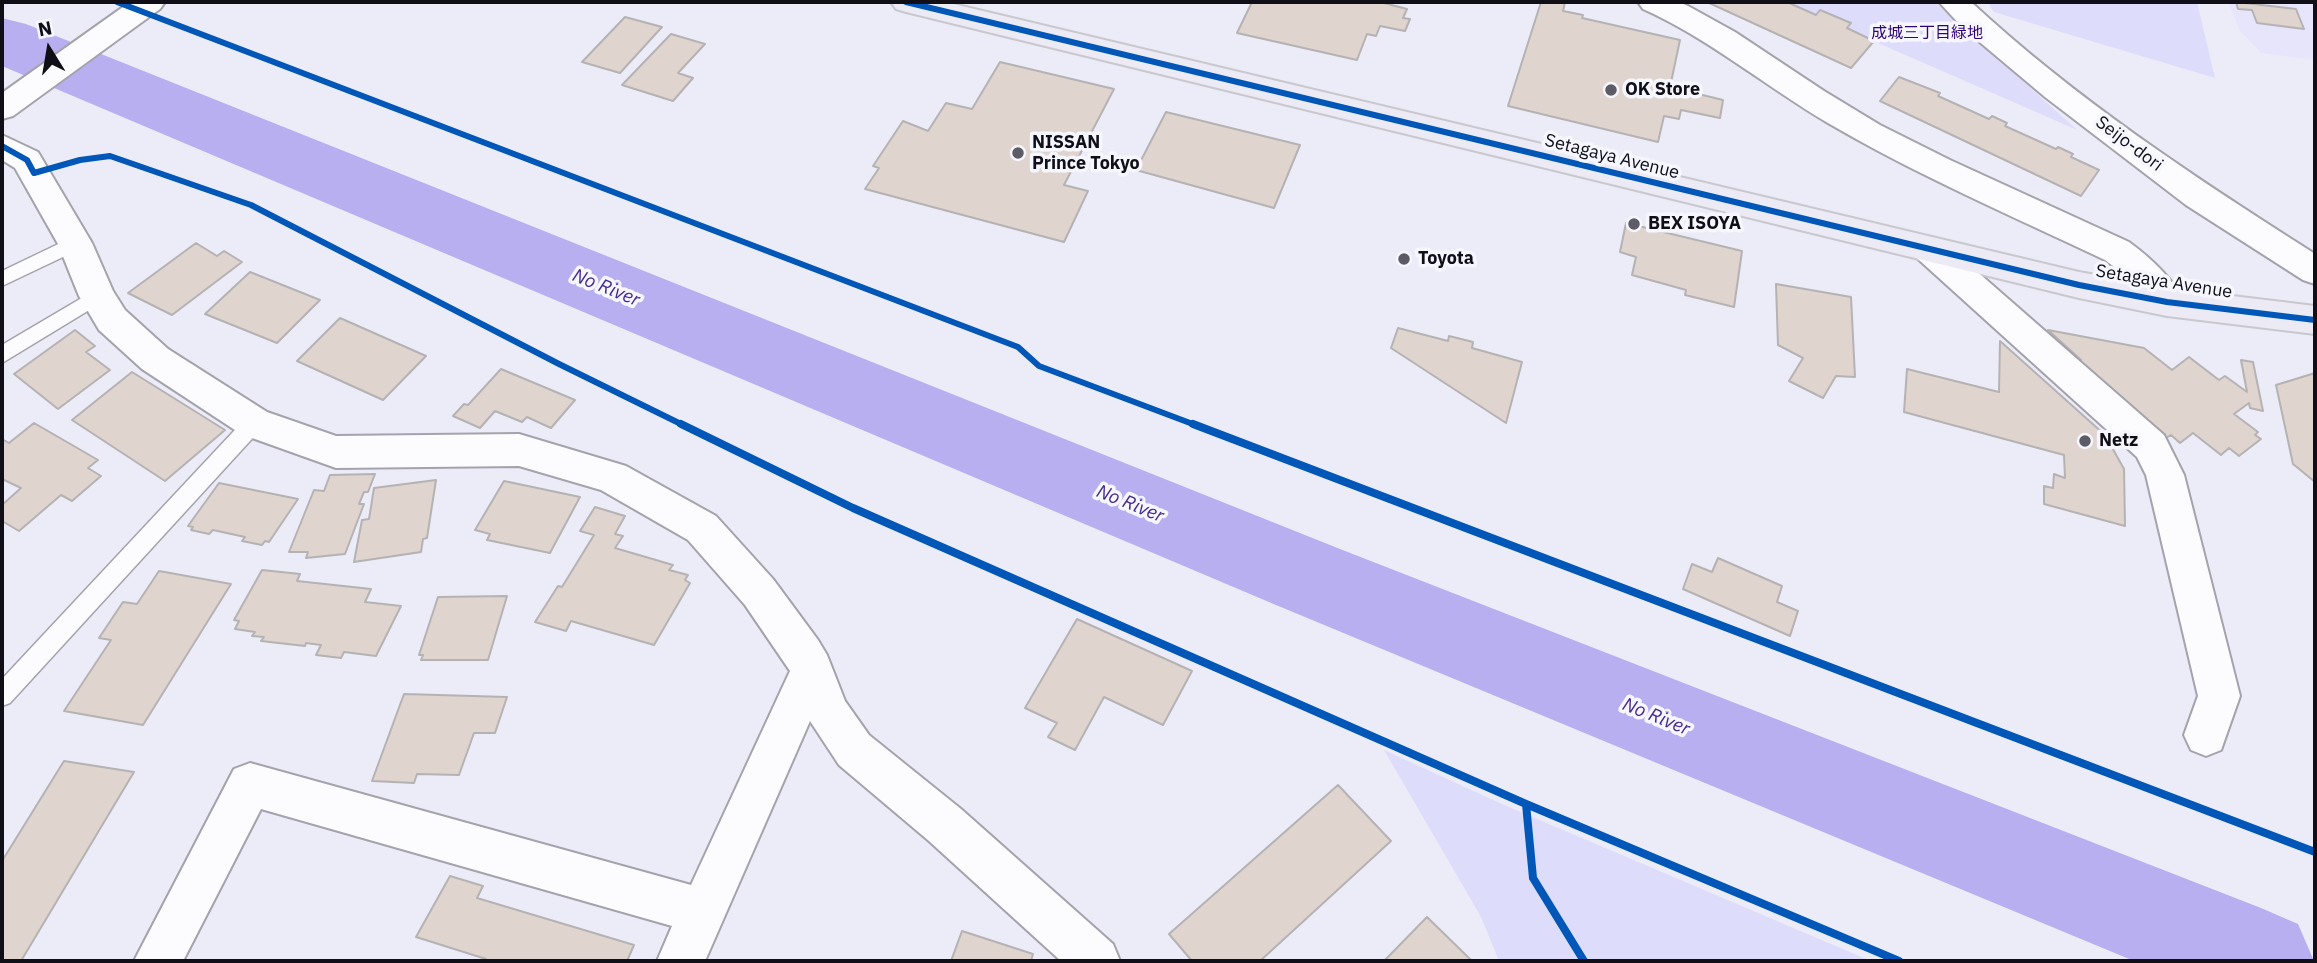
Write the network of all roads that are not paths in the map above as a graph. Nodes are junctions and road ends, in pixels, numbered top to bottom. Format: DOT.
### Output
graph roads {
  1 [pos="150,2"];
  2 [pos="906,2"];
  3 [pos="1653,2"];
  4 [pos="1954,2"];
  5 [pos="2,108"];
  6 [pos="2,146"];
  7 [pos="75,243"];
  8 [pos="1930,250"];
  9 [pos="2315,271"];
  10 [pos="2,279"];
  11 [pos="97,296"];
  12 [pos="2167,302"];
  13 [pos="2315,320"];
  14 [pos="2,355"];
  15 [pos="254,423"];
  16 [pos="812,669"];
  17 [pos="2,695"];
  18 [pos="2206,735"];
  19 [pos="703,912"];
  20 [pos="1076,953"];
  21 [pos="158,961"];
  22 [pos="681,961"];
  1 -- 5 [label="street"];
  2 -- 8 [label="main road, Setagaya Avenue"];
  3 -- 12 [label="street"];
  4 -- 9 [label="street, Seijo-dori"];
  6 -- 7 [label="street"];
  7 -- 10 [label="lane"];
  7 -- 11 [label="street"];
  8 -- 12 [label="main road, Setagaya Avenue"];
  8 -- 18 [label="street"];
  11 -- 14 [label="lane"];
  11 -- 15 [label="street"];
  12 -- 13 [label="main road, Setagaya Avenue"];
  15 -- 16 [label="street"];
  15 -- 17 [label="lane"];
  16 -- 19 [label="street"];
  16 -- 20 [label="street"];
  19 -- 21 [label="street"];
  19 -- 22 [label="street"];
}
